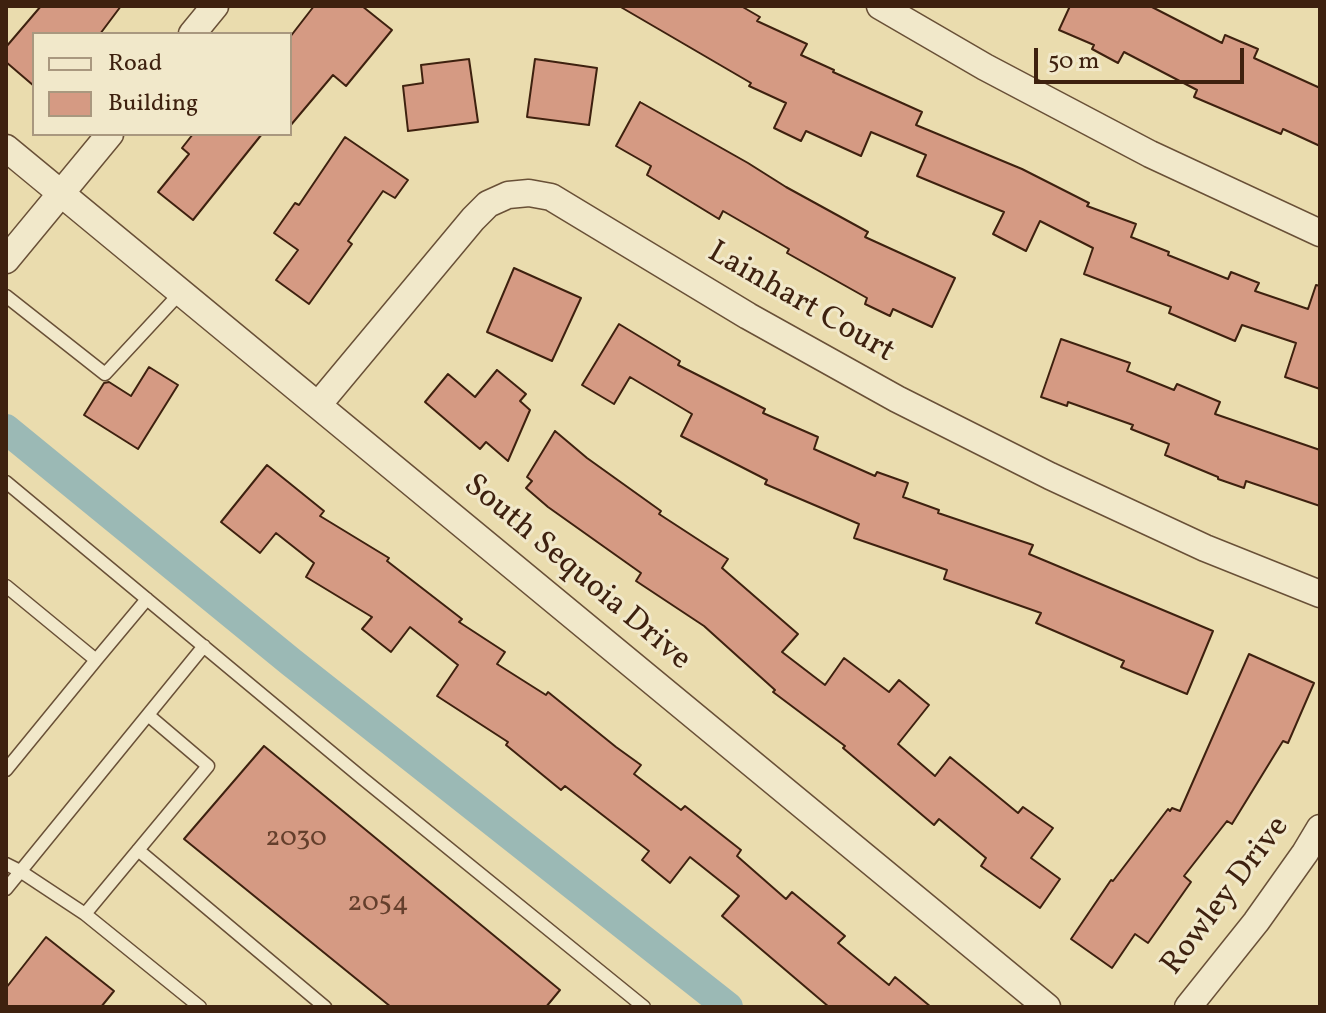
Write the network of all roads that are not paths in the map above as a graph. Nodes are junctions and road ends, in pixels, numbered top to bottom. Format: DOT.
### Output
graph roads {
  1 [pos="215,6"];
  2 [pos="880,6"];
  3 [pos="194,32"];
  4 [pos="108,136"];
  5 [pos="6,148"];
  6 [pos="61,193"];
  7 [pos="1320,233"];
  8 [pos="6,260"];
  9 [pos="181,292"];
  10 [pos="6,296"];
  11 [pos="318,405"];
  12 [pos="6,482"];
  13 [pos="6,586"];
  14 [pos="1320,594"];
  15 [pos="147,599"];
  16 [pos="204,646"];
  17 [pos="96,660"];
  18 [pos="148,715"];
  19 [pos="6,770"];
  20 [pos="1320,828"];
  21 [pos="138,850"];
  22 [pos="6,864"];
  23 [pos="20,871"];
  24 [pos="6,889"];
  25 [pos="85,914"];
  26 [pos="185,995"];
  27 [pos="175,1007"];
  28 [pos="200,1007"];
  29 [pos="325,1007"];
  30 [pos="644,1007"];
  31 [pos="1047,1007"];
  32 [pos="1188,1007"];
  1 -- 3 [label="street"];
  2 -- 7 [label="street"];
  4 -- 6 [label="street"];
  5 -- 6 [label="street, South Sequoia Drive"];
  6 -- 8 [label="street"];
  6 -- 9 [label="street, South Sequoia Drive"];
  9 -- 10 [label="lane"];
  9 -- 11 [label="street, South Sequoia Drive"];
  11 -- 14 [label="street, Lainhart Court"];
  11 -- 31 [label="street, South Sequoia Drive"];
  12 -- 15 [label="lane"];
  13 -- 17 [label="lane"];
  15 -- 16 [label="lane"];
  15 -- 17 [label="lane"];
  16 -- 18 [label="lane"];
  16 -- 30 [label="lane"];
  17 -- 19 [label="lane"];
  18 -- 21 [label="lane"];
  18 -- 23 [label="lane"];
  20 -- 32 [label="street, Rowley Drive"];
  21 -- 25 [label="lane"];
  21 -- 29 [label="lane"];
  22 -- 23 [label="lane"];
  23 -- 24 [label="lane"];
  23 -- 25 [label="lane"];
  25 -- 26 [label="lane"];
  26 -- 27 [label="lane"];
  26 -- 28 [label="lane"];
}
